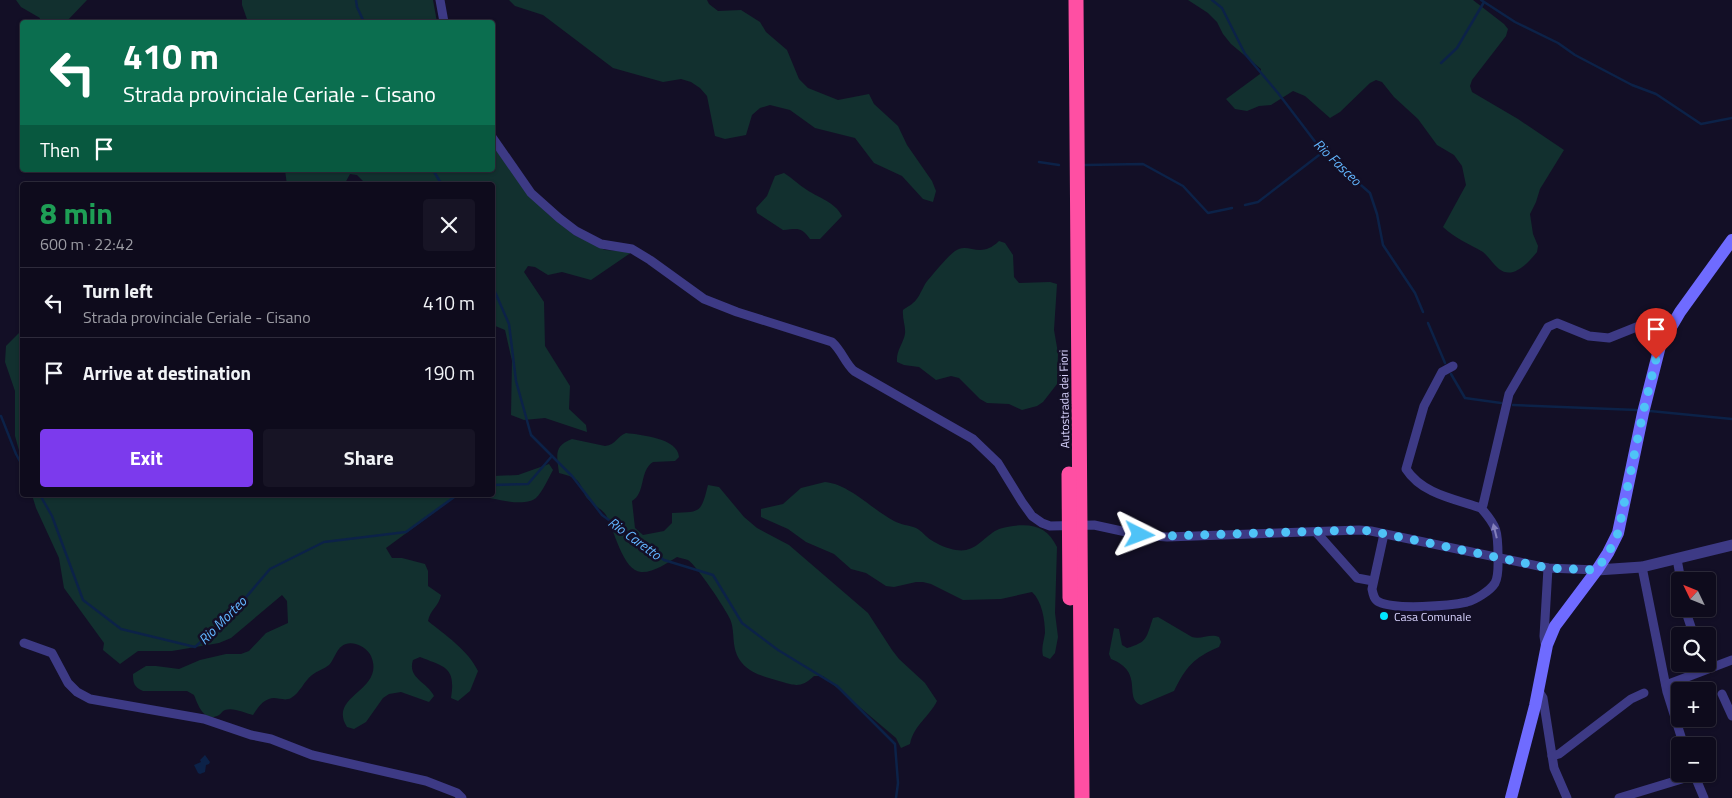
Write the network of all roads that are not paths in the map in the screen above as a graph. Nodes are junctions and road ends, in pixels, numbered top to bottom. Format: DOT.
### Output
graph roads {
  1 [pos="440,0"];
  2 [pos="1066,0"];
  3 [pos="1076,0"];
  4 [pos="444,20"];
  5 [pos="495,141"];
  6 [pos="1732,240"];
  7 [pos="1673,324"];
  8 [pos="1453,366"];
  9 [pos="1481,508"];
  10 [pos="1316,532"];
  11 [pos="1384,534"];
  12 [pos="1732,545"];
  13 [pos="1498,558"];
  14 [pos="1678,559"];
  15 [pos="1642,567"];
  16 [pos="1548,568"];
  17 [pos="1596,570"];
  18 [pos="1680,572"];
  19 [pos="1373,581"];
  20 [pos="24,643"];
  21 [pos="1547,645"];
  22 [pos="1732,660"];
  23 [pos="1716,664"];
  24 [pos="1694,672"];
  25 [pos="1666,685"];
  26 [pos="1538,690"];
  27 [pos="1644,693"];
  28 [pos="1722,694"];
  29 [pos="1732,716"];
  30 [pos="1681,737"];
  31 [pos="1552,756"];
  32 [pos="1674,782"];
  33 [pos="1698,782"];
  34 [pos="1637,796"];
  35 [pos="462,798"];
  36 [pos="1072,798"];
  37 [pos="1082,798"];
  38 [pos="1511,798"];
  39 [pos="1567,798"];
  40 [pos="1619,798"];
  41 [pos="1704,798"];
  1 -- 4 [label="street"];
  2 -- 36 [label="highway, Autostrada dei Fiori"];
  3 -- 37 [label="highway, Autostrada dei Fiori"];
  5 -- 10 [label="street"];
  6 -- 7 [label="main road"];
  7 -- 9 [label="street"];
  7 -- 17 [label="main road"];
  8 -- 9 [label="street"];
  13 -- 9 [label="street, one-way"];
  10 -- 11 [label="street"];
  10 -- 19 [label="street"];
  11 -- 13 [label="street"];
  11 -- 19 [label="street"];
  12 -- 14 [label="street"];
  13 -- 16 [label="street"];
  13 -- 19 [label="street"];
  14 -- 15 [label="street"];
  14 -- 18 [label="street"];
  15 -- 17 [label="street"];
  15 -- 25 [label="street"];
  16 -- 17 [label="street"];
  16 -- 21 [label="street"];
  17 -- 21 [label="main road"];
  20 -- 35 [label="street"];
  21 -- 26 [label="main road"];
  22 -- 23 [label="street"];
  24 -- 25 [label="street"];
  25 -- 30 [label="street"];
  26 -- 31 [label="street"];
  26 -- 38 [label="main road"];
  27 -- 31 [label="street"];
  28 -- 29 [label="street"];
  31 -- 39 [label="street"];
  32 -- 34 [label="street"];
  33 -- 41 [label="street"];
  34 -- 40 [label="street"];
}
